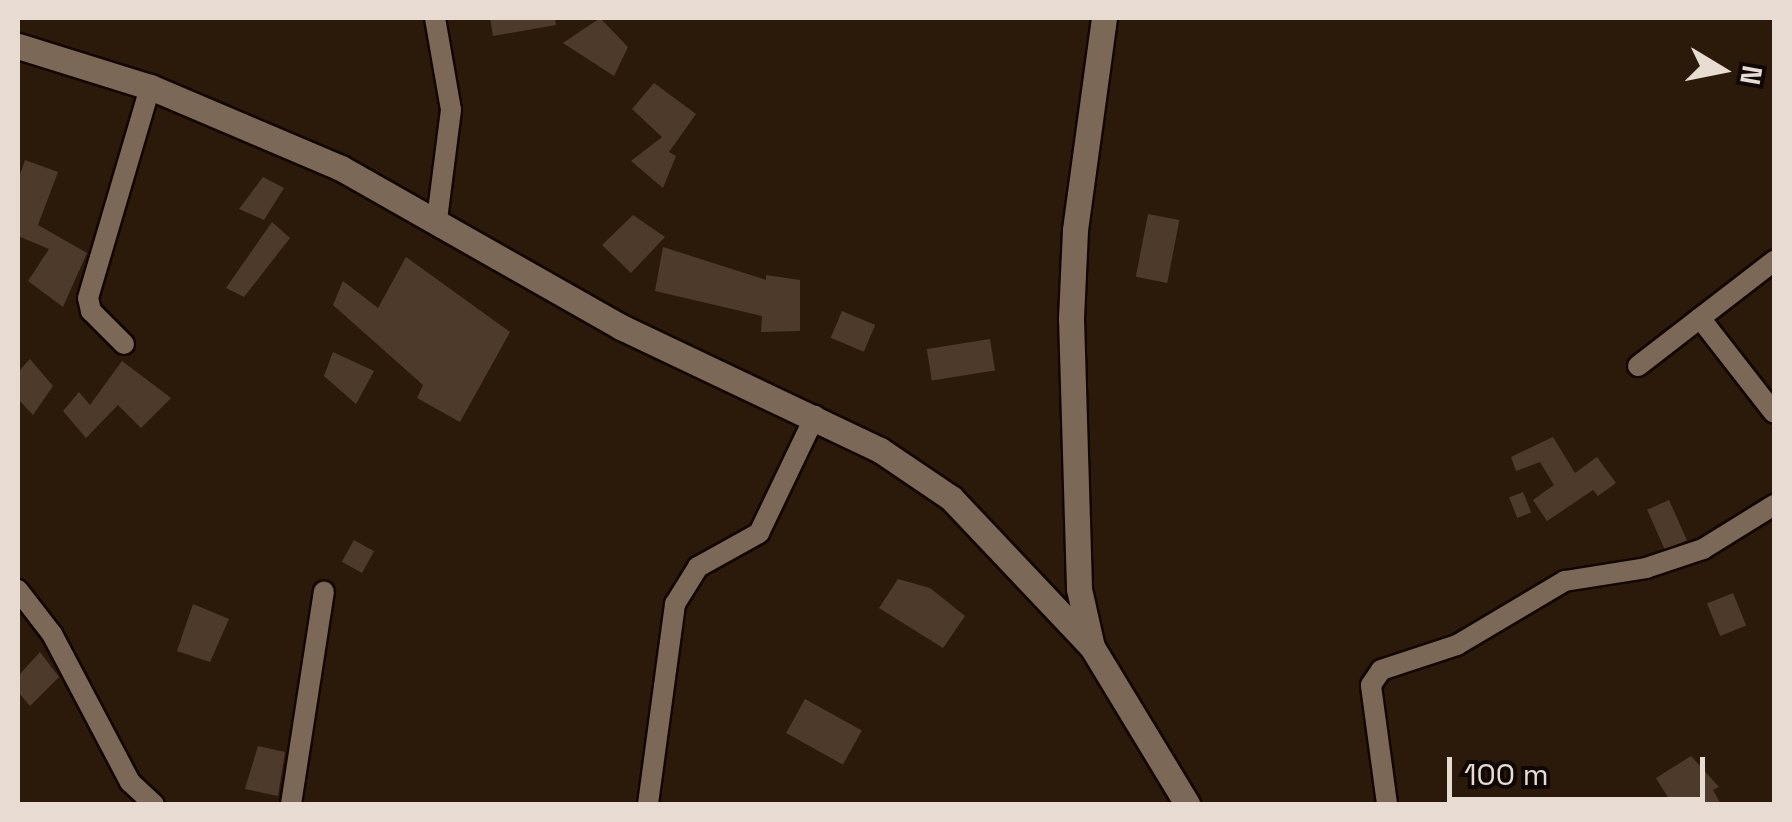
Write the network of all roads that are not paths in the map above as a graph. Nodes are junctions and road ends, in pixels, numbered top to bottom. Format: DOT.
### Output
graph roads {
  1 [pos="435,18"];
  2 [pos="1104,18"];
  3 [pos="18,46"];
  4 [pos="150,87"];
  5 [pos="437,218"];
  6 [pos="1774,261"];
  7 [pos="1700,318"];
  8 [pos="124,344"];
  9 [pos="1638,366"];
  10 [pos="1774,413"];
  11 [pos="814,416"];
  12 [pos="1774,504"];
  13 [pos="18,590"];
  14 [pos="324,592"];
  15 [pos="1092,648"];
  16 [pos="154,804"];
  17 [pos="291,804"];
  18 [pos="648,804"];
  19 [pos="1187,804"];
  20 [pos="1387,804"];
  1 -- 5 [label="street"];
  2 -- 15 [label="street"];
  3 -- 4 [label="street"];
  4 -- 5 [label="street"];
  4 -- 8 [label="street"];
  5 -- 11 [label="street"];
  6 -- 7 [label="street"];
  7 -- 9 [label="street"];
  7 -- 10 [label="street"];
  11 -- 15 [label="street"];
  11 -- 18 [label="street"];
  12 -- 20 [label="street"];
  13 -- 16 [label="street"];
  14 -- 17 [label="street"];
  15 -- 19 [label="street"];
}
